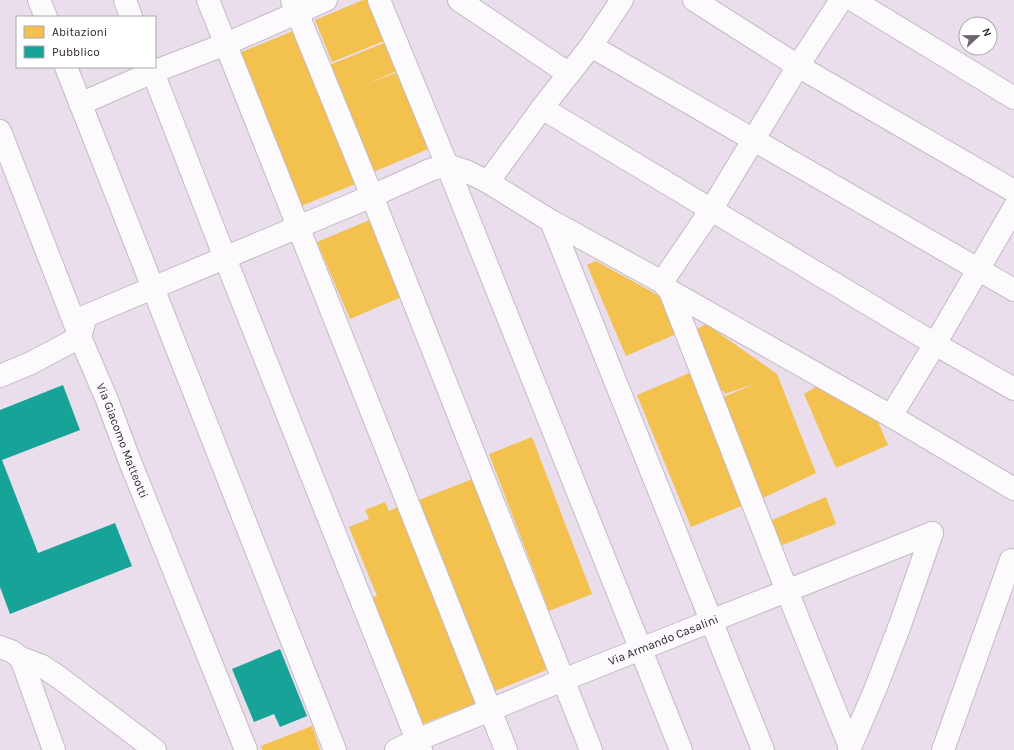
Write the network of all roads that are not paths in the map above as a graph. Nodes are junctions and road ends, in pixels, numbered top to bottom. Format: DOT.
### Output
graph roads {
  1 [pos="39,0"];
  2 [pos="124,0"];
  3 [pos="208,0"];
  4 [pos="326,0"];
  5 [pos="379,0"];
  6 [pos="459,0"];
  7 [pos="622,0"];
  8 [pos="694,0"];
  9 [pos="841,0"];
  10 [pos="852,0"];
  11 [pos="294,6"];
  12 [pos="46,16"];
  13 [pos="131,16"];
  14 [pos="226,44"];
  15 [pos="591,46"];
  16 [pos="798,66"];
  17 [pos="66,68"];
  18 [pos="152,70"];
  19 [pos="569,74"];
  20 [pos="1014,98"];
  21 [pos="80,104"];
  22 [pos="542,108"];
  23 [pos="0,132"];
  24 [pos="753,140"];
  25 [pos="447,165"];
  26 [pos="488,182"];
  27 [pos="1014,191"];
  28 [pos="372,196"];
  29 [pos="1014,208"];
  30 [pos="711,210"];
  31 [pos="551,221"];
  32 [pos="298,227"];
  33 [pos="225,258"];
  34 [pos="978,270"];
  35 [pos="666,286"];
  36 [pos="153,288"];
  37 [pos="1014,290"];
  38 [pos="80,337"];
  39 [pos="935,344"];
  40 [pos="0,376"];
  41 [pos="1014,389"];
  42 [pos="891,416"];
  43 [pos="1014,489"];
  44 [pos="1011,560"];
  45 [pos="787,591"];
  46 [pos="712,622"];
  47 [pos="0,647"];
  48 [pos="641,650"];
  49 [pos="21,658"];
  50 [pos="563,680"];
  51 [pos="490,710"];
  52 [pos="419,745"];
  53 [pos="850,749"];
  54 [pos="54,750"];
  55 [pos="155,750"];
  56 [pos="246,750"];
  57 [pos="335,750"];
  58 [pos="396,750"];
  59 [pos="506,750"];
  60 [pos="591,750"];
  61 [pos="681,750"];
  62 [pos="763,750"];
  63 [pos="943,750"];
  1 -- 12 [label="street"];
  2 -- 13 [label="street"];
  3 -- 14 [label="street"];
  4 -- 11 [label="street"];
  5 -- 25 [label="street"];
  6 -- 19 [label="street"];
  7 -- 15 [label="street"];
  8 -- 16 [label="street"];
  9 -- 16 [label="street"];
  10 -- 20 [label="street"];
  11 -- 14 [label="street"];
  11 -- 28 [label="street"];
  14 -- 18 [label="street"];
  14 -- 32 [label="street"];
  15 -- 19 [label="street"];
  15 -- 24 [label="street"];
  16 -- 24 [label="street"];
  16 -- 27 [label="street"];
  17 -- 21 [label="street"];
  18 -- 21 [label="street"];
  18 -- 33 [label="street"];
  19 -- 22 [label="street"];
  21 -- 36 [label="street"];
  22 -- 26 [label="street"];
  22 -- 30 [label="street"];
  23 -- 38 [label="street, Via Giacomo Matteotti"];
  24 -- 30 [label="street"];
  24 -- 34 [label="street"];
  25 -- 26 [label="street"];
  25 -- 28 [label="street"];
  25 -- 48 [label="street"];
  26 -- 31 [label="street"];
  28 -- 32 [label="street"];
  28 -- 50 [label="street"];
  29 -- 34 [label="street"];
  30 -- 35 [label="street"];
  30 -- 39 [label="street"];
  31 -- 35 [label="street"];
  31 -- 46 [label="street"];
  32 -- 33 [label="street"];
  32 -- 51 [label="street"];
  33 -- 36 [label="street"];
  33 -- 52 [label="street"];
  34 -- 37 [label="street"];
  34 -- 39 [label="street"];
  35 -- 42 [label="street"];
  35 -- 45 [label="street"];
  36 -- 38 [label="street"];
  36 -- 57 [label="street"];
  38 -- 40 [label="street"];
  38 -- 56 [label="street, Via Giacomo Matteotti"];
  39 -- 41 [label="street"];
  39 -- 42 [label="street"];
  42 -- 43 [label="street"];
  44 -- 63 [label="street"];
  45 -- 46 [label="street, Via Armando Casalini"];
  45 -- 53 [label="street"];
  45 -- 53 [label="street, Via Armando Casalini"];
  46 -- 48 [label="street, Via Armando Casalini"];
  46 -- 62 [label="street"];
  47 -- 49 [label="street"];
  48 -- 50 [label="street, Via Armando Casalini"];
  48 -- 61 [label="street"];
  49 -- 54 [label="street"];
  49 -- 55 [label="street"];
  50 -- 51 [label="street, Via Armando Casalini"];
  50 -- 60 [label="street"];
  51 -- 52 [label="street, Via Armando Casalini"];
  51 -- 59 [label="street"];
  52 -- 58 [label="street, Via Armando Casalini"];
}
